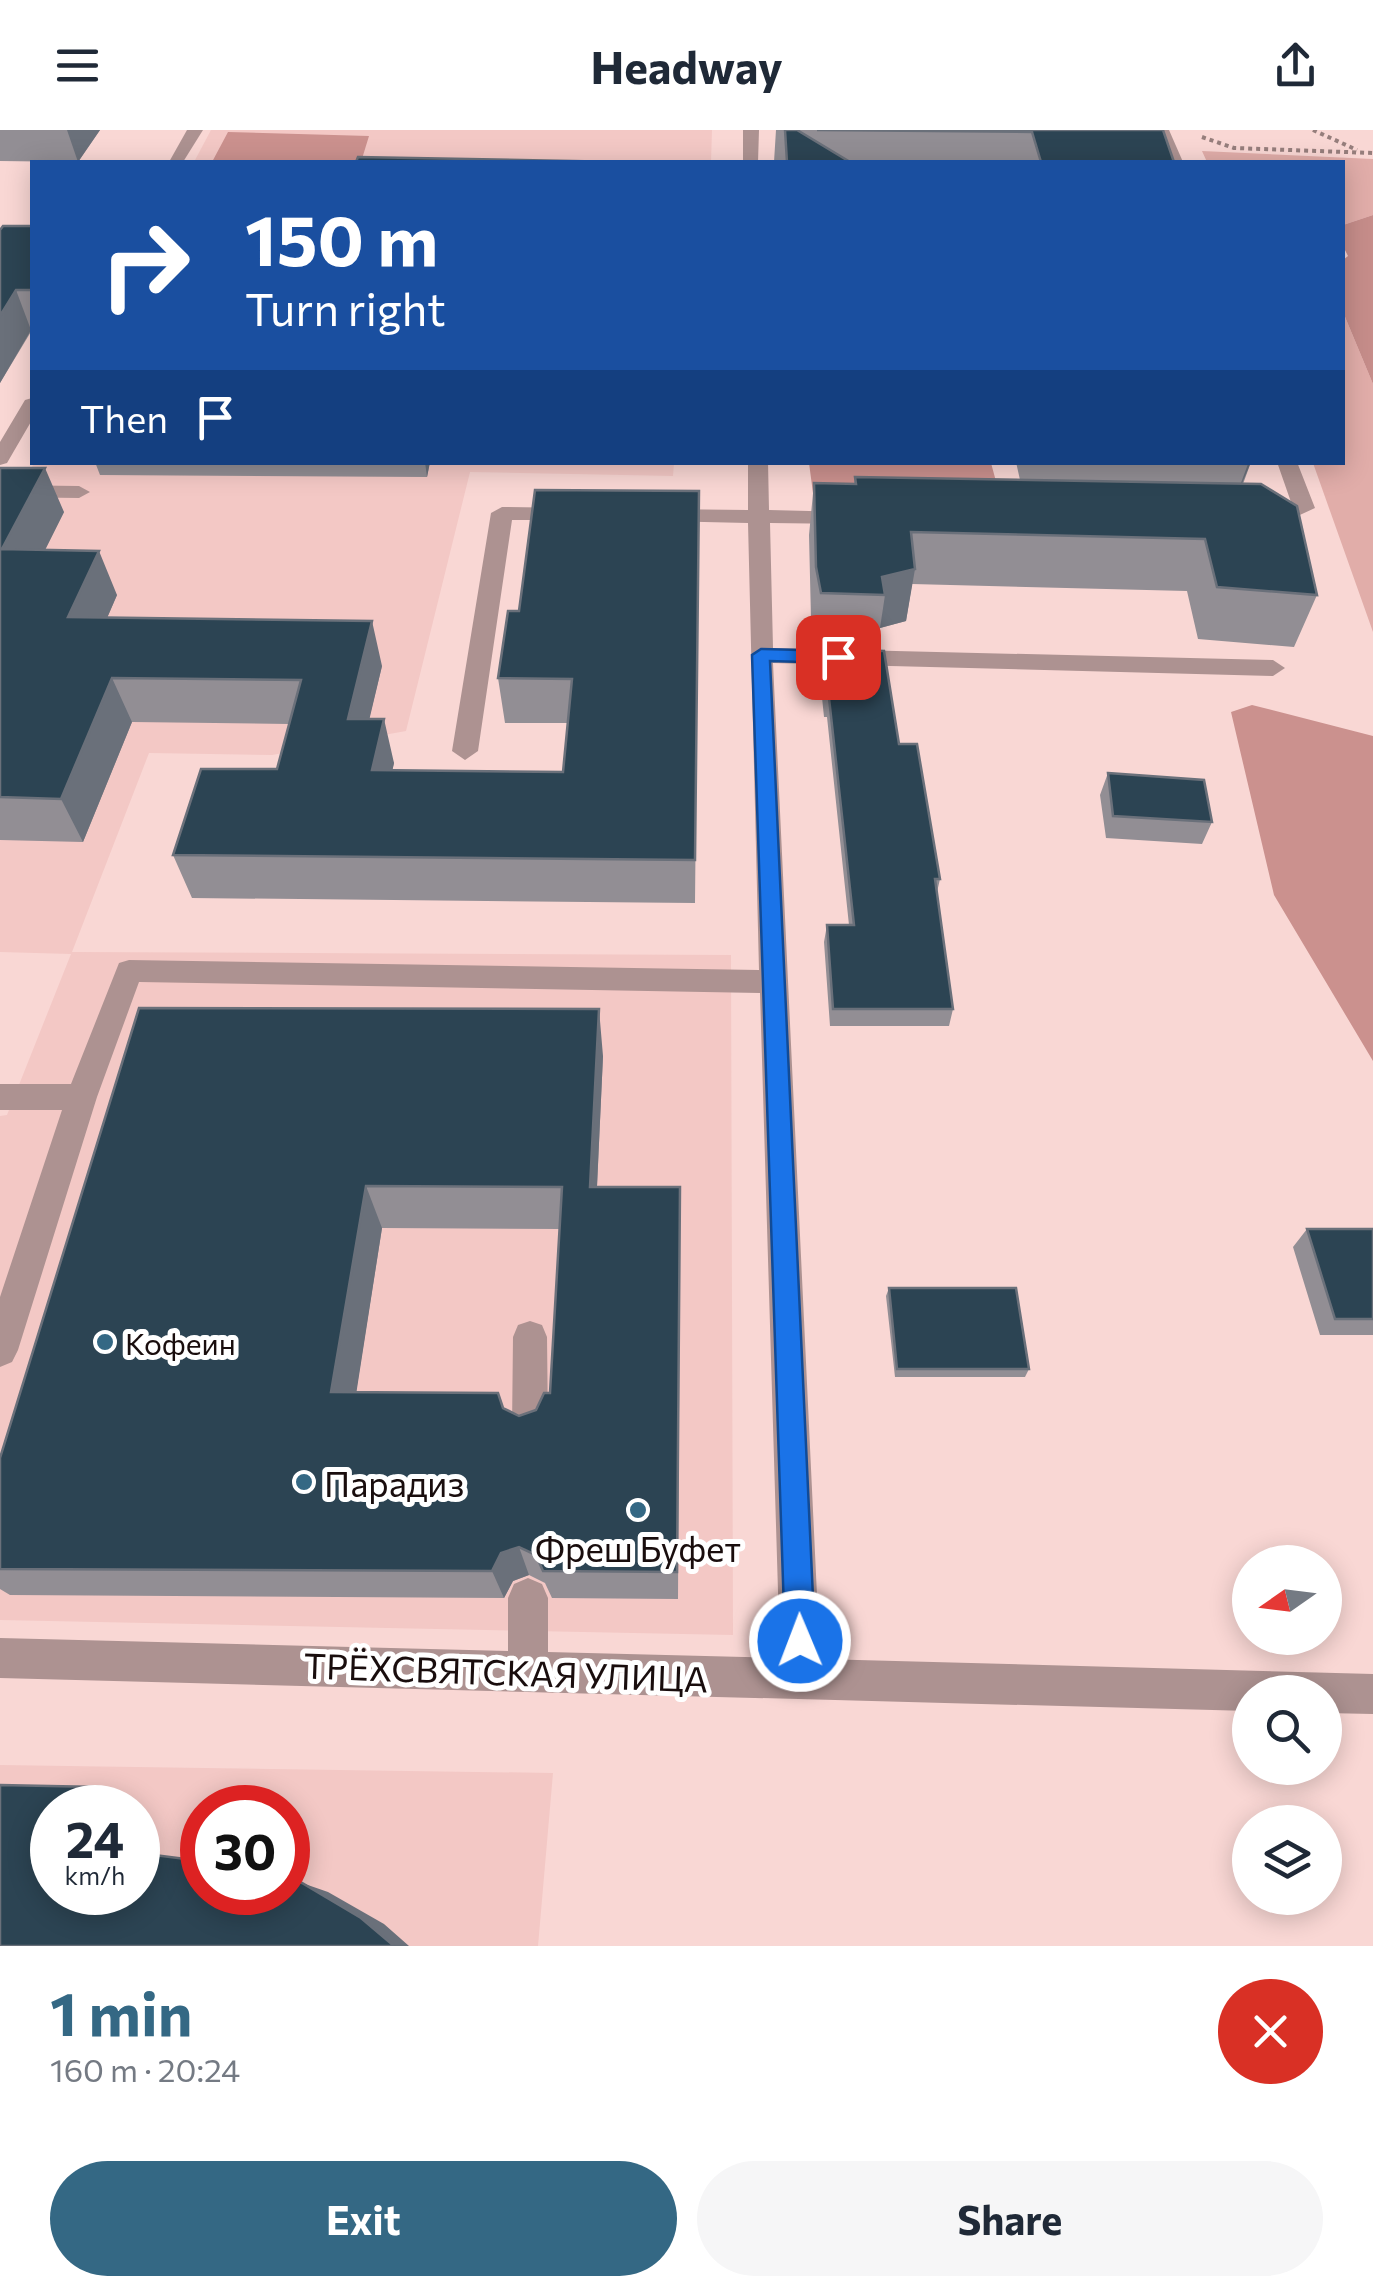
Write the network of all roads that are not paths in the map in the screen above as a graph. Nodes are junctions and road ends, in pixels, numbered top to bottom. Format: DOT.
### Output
graph roads {
  1 [pos="195,130"];
  2 [pos="751,130"];
  3 [pos="1161,130"];
  4 [pos="177,160"];
  5 [pos="751,160"];
  6 [pos="1175,160"];
  7 [pos="30,407"];
  8 [pos="0,459"];
  9 [pos="758,465"];
  10 [pos="1289,465"];
  11 [pos="0,491"];
  12 [pos="79,492"];
  13 [pos="597,514"];
  14 [pos="635,514"];
  15 [pos="758,516"];
  16 [pos="878,518"];
  17 [pos="1237,526"];
  18 [pos="761,655"];
  19 [pos="1273,668"];
  20 [pos="466,751"];
  21 [pos="773,982"];
  22 [pos="0,1097"];
  23 [pos="82,1097"];
  24 [pos="530,1338"];
  25 [pos="0,1350"];
  26 [pos="530,1428"];
  27 [pos="528,1598"];
  28 [pos="0,1658"];
  29 [pos="528,1672"];
  30 [pos="801,1679"];
  31 [pos="1232,1690"];
  32 [pos="1342,1693"];
  33 [pos="1373,1694"];
  1 -- 4 [label="street"];
  2 -- 5 [label="street"];
  3 -- 6 [label="street"];
  7 -- 8 [label="street"];
  9 -- 15 [label="street"];
  10 -- 17 [label="street"];
  11 -- 12 [label="street"];
  13 -- 20 [label="street"];
  14 -- 15 [label="street"];
  15 -- 16 [label="street"];
  15 -- 18 [label="street"];
  18 -- 19 [label="street"];
  18 -- 21 [label="street"];
  21 -- 23 [label="street"];
  21 -- 30 [label="street"];
  22 -- 23 [label="street"];
  23 -- 25 [label="street"];
  24 -- 26 [label="street"];
  27 -- 29 [label="street"];
  28 -- 29 [label="street, ТРЁХСВЯТСКАЯ УЛИЦА"];
  29 -- 30 [label="street, ТРЁХСВЯТСКАЯ УЛИЦА"];
  30 -- 31 [label="street, ТРЁХСВЯТСКАЯ УЛИЦА"];
  32 -- 33 [label="street"];
}
